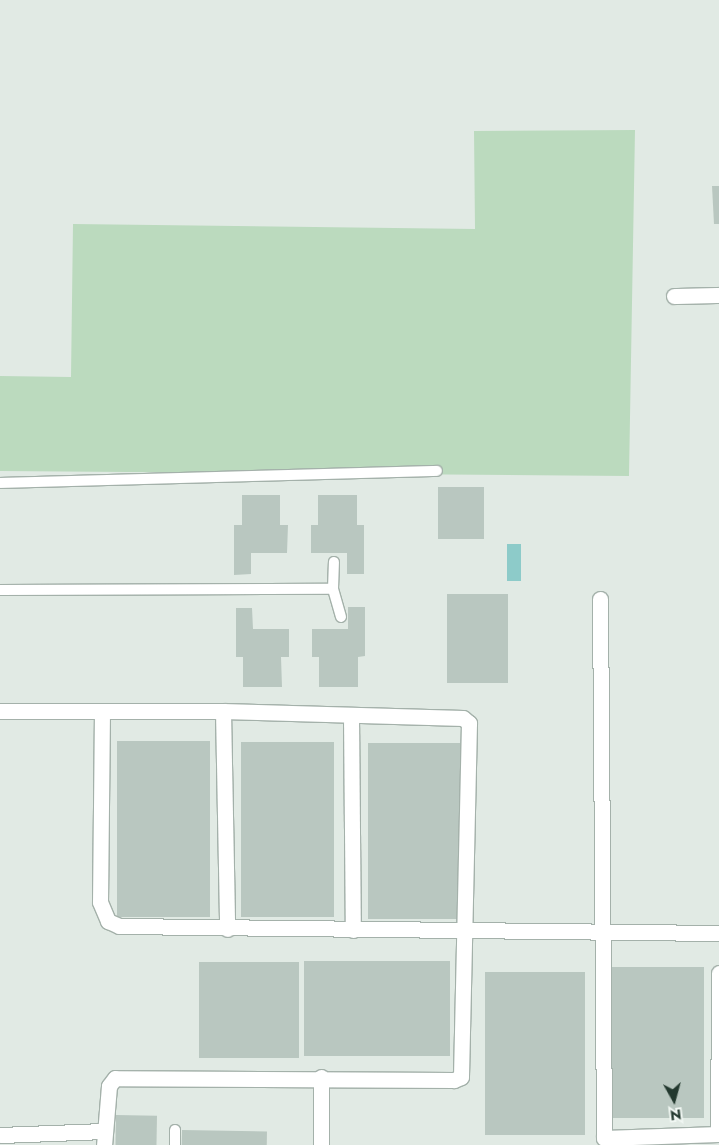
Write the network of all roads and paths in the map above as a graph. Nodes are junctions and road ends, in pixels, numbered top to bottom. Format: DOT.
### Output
graph roads {
  1 [pos="719,295"];
  2 [pos="674,296"];
  3 [pos="437,471"];
  4 [pos="0,483"];
  5 [pos="334,562"];
  6 [pos="333,589"];
  7 [pos="0,590"];
  8 [pos="600,599"];
  9 [pos="341,617"];
  10 [pos="0,710"];
  11 [pos="102,711"];
  12 [pos="223,711"];
  13 [pos="351,716"];
  14 [pos="227,929"];
  15 [pos="353,930"];
  16 [pos="466,932"];
  17 [pos="719,933"];
  18 [pos="603,934"];
  19 [pos="719,973"];
  20 [pos="321,1077"];
  21 [pos="175,1130"];
  22 [pos="718,1134"];
  23 [pos="0,1135"];
  24 [pos="105,1138"];
  25 [pos="601,1141"];
  26 [pos="175,1145"];
  27 [pos="321,1145"];
  1 -- 2 [label="street"];
  3 -- 4 [label="lane"];
  5 -- 6 [label="lane"];
  6 -- 7 [label="lane"];
  6 -- 9 [label="lane"];
  8 -- 18 [label="street"];
  10 -- 11 [label="street"];
  11 -- 12 [label="street"];
  11 -- 14 [label="street"];
  12 -- 13 [label="street"];
  12 -- 14 [label="street"];
  13 -- 15 [label="street"];
  13 -- 16 [label="street"];
  14 -- 15 [label="street"];
  15 -- 16 [label="street"];
  16 -- 18 [label="street"];
  16 -- 20 [label="street"];
  17 -- 18 [label="street"];
  18 -- 25 [label="street"];
  19 -- 22 [label="street"];
  20 -- 24 [label="street"];
  20 -- 27 [label="street"];
  21 -- 26 [label="lane"];
  22 -- 25 [label="street"];
  23 -- 24 [label="street"];
}
